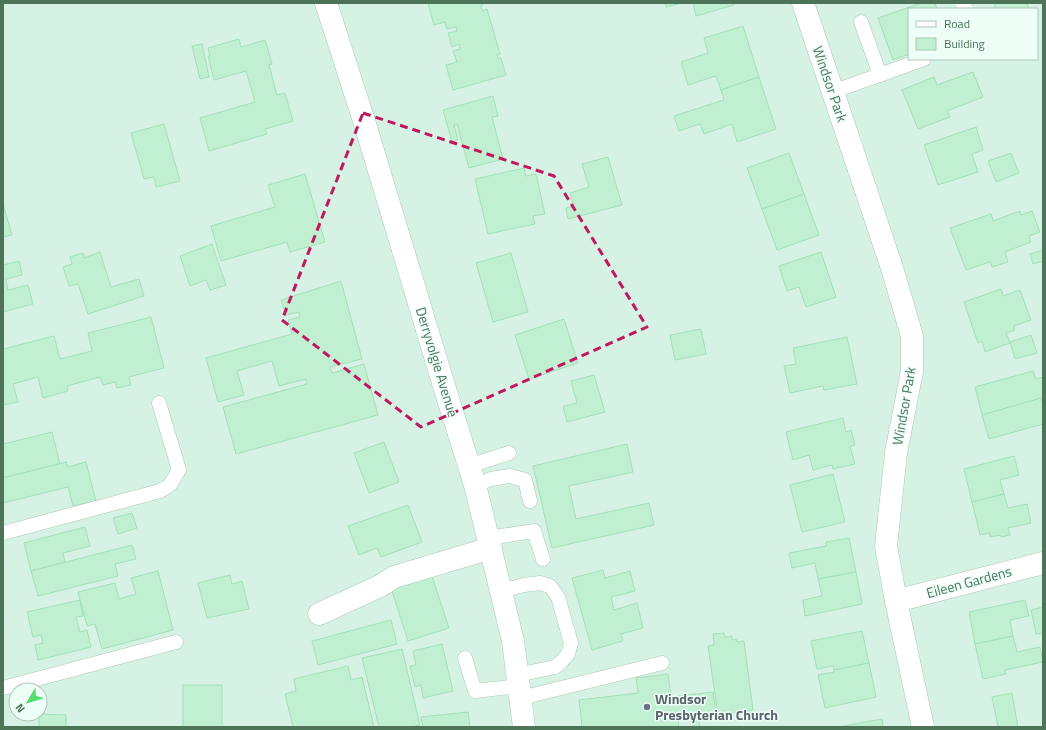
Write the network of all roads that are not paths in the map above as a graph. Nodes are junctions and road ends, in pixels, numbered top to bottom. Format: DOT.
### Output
graph roads {
  1 [pos="326,3"];
  2 [pos="802,3"];
  3 [pos="861,22"];
  4 [pos="921,60"];
  5 [pos="880,75"];
  6 [pos="832,92"];
  7 [pos="159,403"];
  8 [pos="509,453"];
  9 [pos="472,475"];
  10 [pos="530,501"];
  11 [pos="3,533"];
  12 [pos="490,543"];
  13 [pos="543,559"];
  14 [pos="1043,563"];
  15 [pos="501,591"];
  16 [pos="896,601"];
  17 [pos="320,614"];
  18 [pos="176,642"];
  19 [pos="465,658"];
  20 [pos="662,663"];
  21 [pos="519,687"];
  22 [pos="3,688"];
  23 [pos="524,727"];
  24 [pos="923,727"];
  1 -- 9 [label="street, Derryvolgie Avenue"];
  2 -- 6 [label="street, Windsor Park"];
  3 -- 5 [label="lane"];
  4 -- 5 [label="lane"];
  5 -- 6 [label="lane"];
  6 -- 16 [label="street, Windsor Park"];
  7 -- 11 [label="lane"];
  8 -- 9 [label="lane"];
  9 -- 10 [label="lane"];
  9 -- 12 [label="street, Derryvolgie Avenue"];
  12 -- 13 [label="lane"];
  12 -- 15 [label="street, Derryvolgie Avenue"];
  12 -- 17 [label="street"];
  14 -- 16 [label="street, Eileen Gardens"];
  15 -- 21 [label="street, Derryvolgie Avenue"];
  15 -- 21 [label="lane"];
  16 -- 24 [label="street, Windsor Park"];
  18 -- 22 [label="lane"];
  19 -- 21 [label="lane"];
  20 -- 21 [label="lane"];
  21 -- 23 [label="street, Derryvolgie Avenue"];
}
